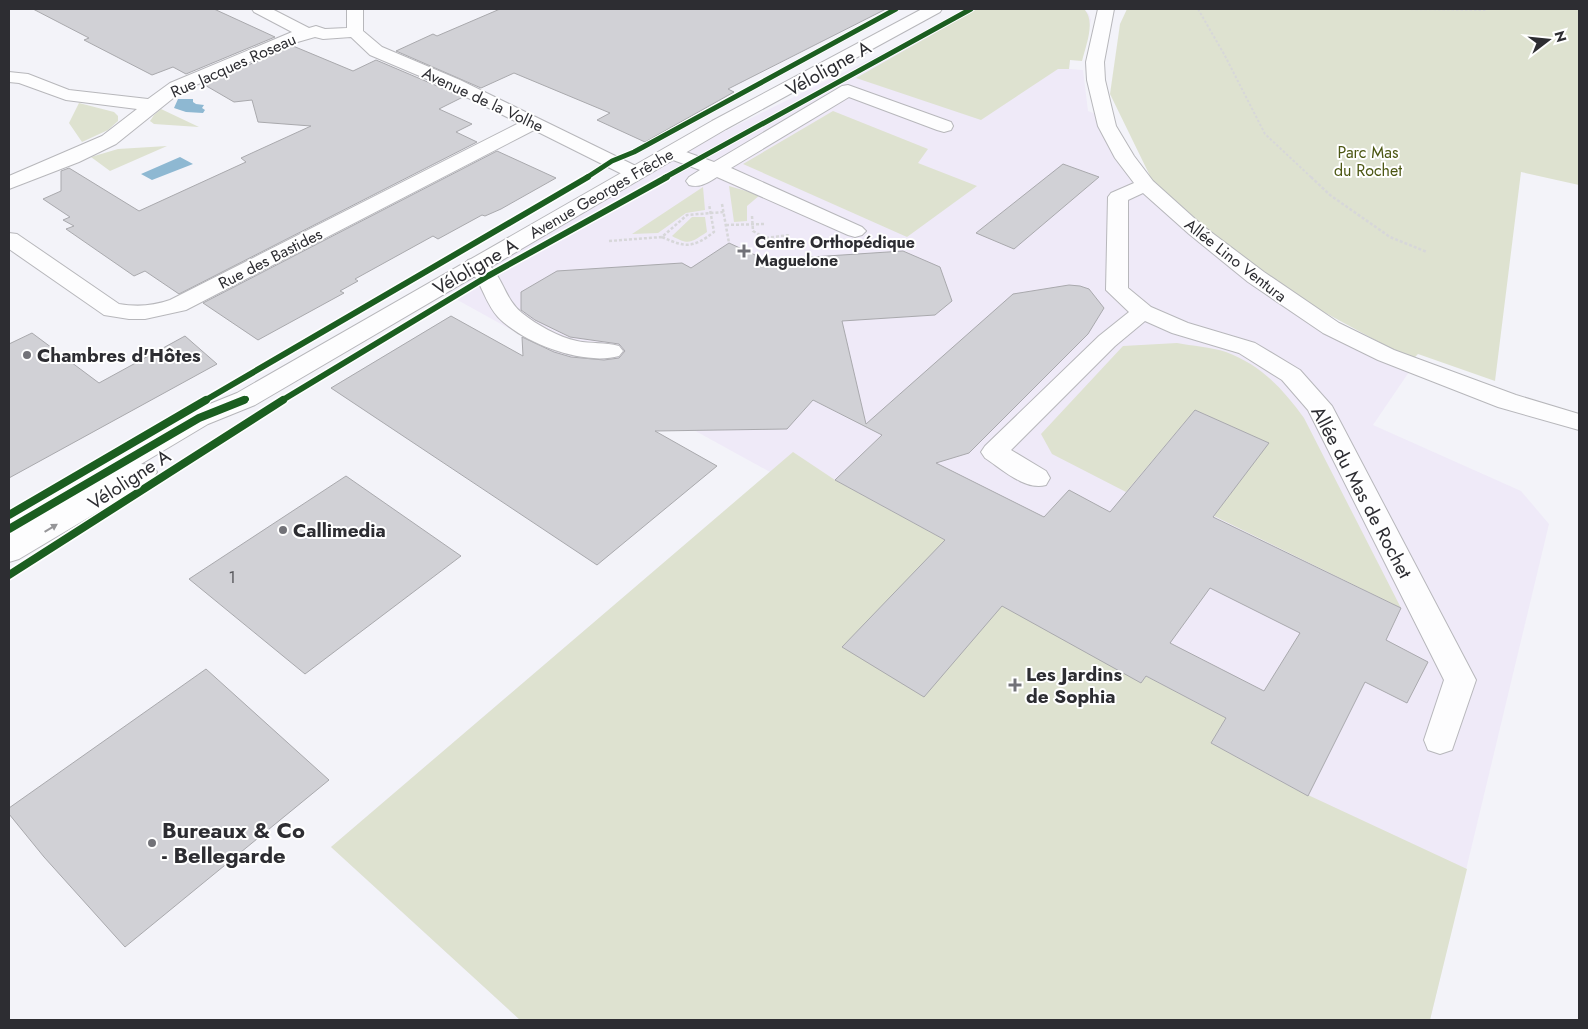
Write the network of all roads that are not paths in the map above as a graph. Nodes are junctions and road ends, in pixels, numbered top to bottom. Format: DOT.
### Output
graph roads {
  1 [pos="260,9"];
  2 [pos="934,9"];
  3 [pos="1106,9"];
  4 [pos="358,16"];
  5 [pos="311,32"];
  6 [pos="9,77"];
  7 [pos="154,105"];
  8 [pos="534,123"];
  9 [pos="944,126"];
  10 [pos="672,153"];
  11 [pos="716,169"];
  12 [pos="636,173"];
  13 [pos="696,181"];
  14 [pos="9,183"];
  15 [pos="1146,185"];
  16 [pos="855,231"];
  17 [pos="9,238"];
  18 [pos="476,266"];
  19 [pos="1143,312"];
  20 [pos="611,352"];
  21 [pos="246,399"];
  22 [pos="1579,422"];
  23 [pos="1037,478"];
  24 [pos="9,529"];
  25 [pos="9,552"];
  26 [pos="1440,740"];
  1 -- 5 [label="street"];
  2 -- 10 [label="street, Avenue Georges Frêche"];
  3 -- 15 [label="street, Allée Lino Ventura"];
  4 -- 5 [label="street, Rue Jacques Roseau"];
  4 -- 8 [label="street, Avenue de la Volhe"];
  5 -- 7 [label="street, Rue Jacques Roseau"];
  6 -- 7 [label="street, Rue Jacques Roseau"];
  7 -- 14 [label="street, Rue Jacques Roseau"];
  8 -- 12 [label="street, Avenue de la Volhe"];
  8 -- 17 [label="street, Rue des Bastides"];
  9 -- 11 [label="street"];
  10 -- 11 [label="street"];
  10 -- 12 [label="street, Avenue Georges Frêche"];
  11 -- 13 [label="street"];
  11 -- 16 [label="street"];
  12 -- 18 [label="street, Avenue Georges Frêche"];
  15 -- 19 [label="street, Allée du Mas de Rochet"];
  15 -- 22 [label="street, Allée Lino Ventura"];
  18 -- 20 [label="street"];
  18 -- 21 [label="street, Avenue Georges Frêche"];
  19 -- 23 [label="street"];
  19 -- 26 [label="street, Allée du Mas de Rochet"];
  21 -- 24 [label="street, Avenue Georges Frêche"];
  25 -- 21 [label="street, Avenue Georges Frêche, one-way"];
}
